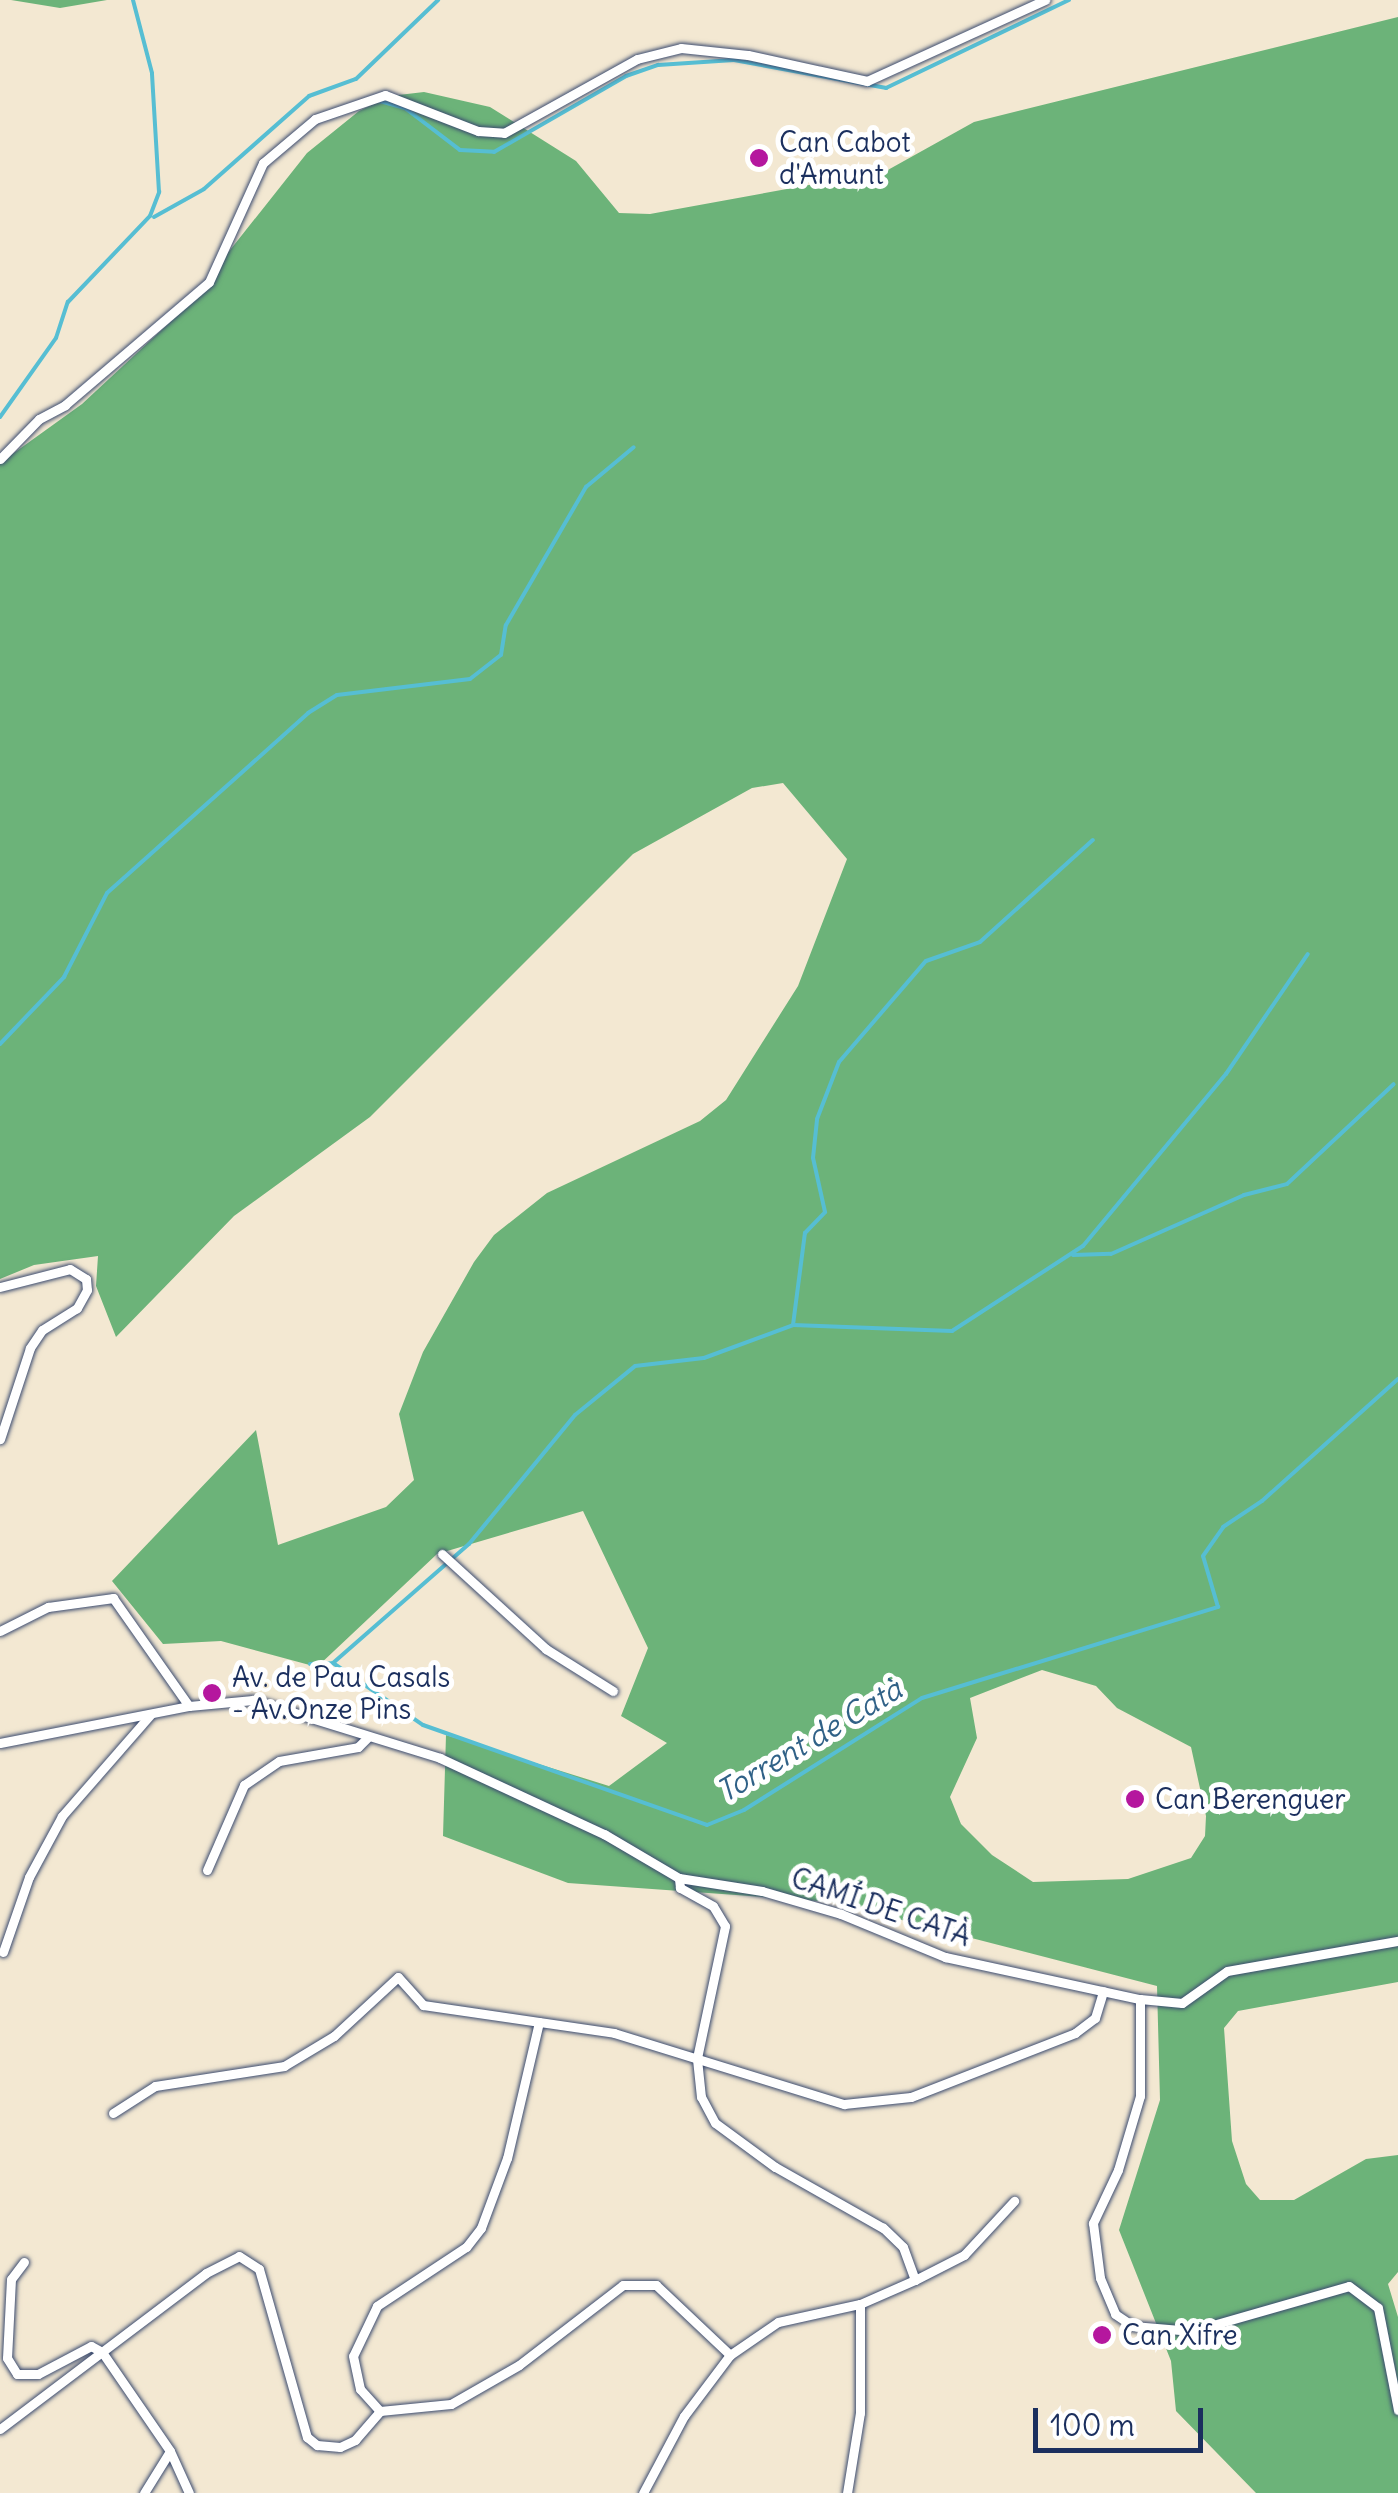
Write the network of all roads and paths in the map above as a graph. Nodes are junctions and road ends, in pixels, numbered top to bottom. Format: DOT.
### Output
graph roads {
  1 [pos="1044,0"];
  2 [pos="0,458"];
  3 [pos="0,1288"];
  4 [pos="0,1438"];
  5 [pos="442,1554"];
  6 [pos="0,1631"];
  7 [pos="613,1691"];
  8 [pos="188,1706"];
  9 [pos="151,1714"];
  10 [pos="367,1738"];
  11 [pos="0,1742"];
  12 [pos="207,1870"];
  13 [pos="679,1878"];
  14 [pos="1398,1941"];
  15 [pos="3,1952"];
  16 [pos="1103,1992"];
  17 [pos="1140,2000"];
  18 [pos="539,2022"];
  19 [pos="697,2058"];
  20 [pos="113,2113"];
  21 [pos="1014,2201"];
  22 [pos="24,2262"];
  23 [pos="915,2280"];
  24 [pos="860,2304"];
  25 [pos="102,2352"];
  26 [pos="730,2355"];
  27 [pos="1398,2410"];
  28 [pos="380,2412"];
  29 [pos="0,2429"];
  30 [pos="170,2451"];
  31 [pos="144,2493"];
  32 [pos="189,2493"];
  33 [pos="643,2493"];
  34 [pos="847,2493"];
  1 -- 2 [label="street"];
  3 -- 4 [label="street"];
  5 -- 7 [label="street"];
  6 -- 8 [label="street"];
  8 -- 9 [label="street"];
  8 -- 10 [label="street, CAMÍ DE CATÀ"];
  9 -- 11 [label="street"];
  9 -- 15 [label="street"];
  10 -- 12 [label="street"];
  10 -- 13 [label="street, CAMÍ DE CATÀ"];
  13 -- 16 [label="street, CAMÍ DE CATÀ"];
  13 -- 19 [label="street"];
  14 -- 17 [label="street, CAMÍ DE CATÀ"];
  16 -- 17 [label="street, CAMÍ DE CATÀ"];
  16 -- 19 [label="street"];
  17 -- 27 [label="street"];
  18 -- 19 [label="street"];
  18 -- 20 [label="street"];
  18 -- 28 [label="street"];
  19 -- 23 [label="street"];
  21 -- 23 [label="street"];
  22 -- 25 [label="street"];
  23 -- 24 [label="street"];
  24 -- 26 [label="street"];
  24 -- 34 [label="street"];
  25 -- 28 [label="street"];
  25 -- 29 [label="street"];
  25 -- 30 [label="street"];
  26 -- 28 [label="street"];
  26 -- 33 [label="street"];
  30 -- 31 [label="street"];
  30 -- 32 [label="street"];
}
